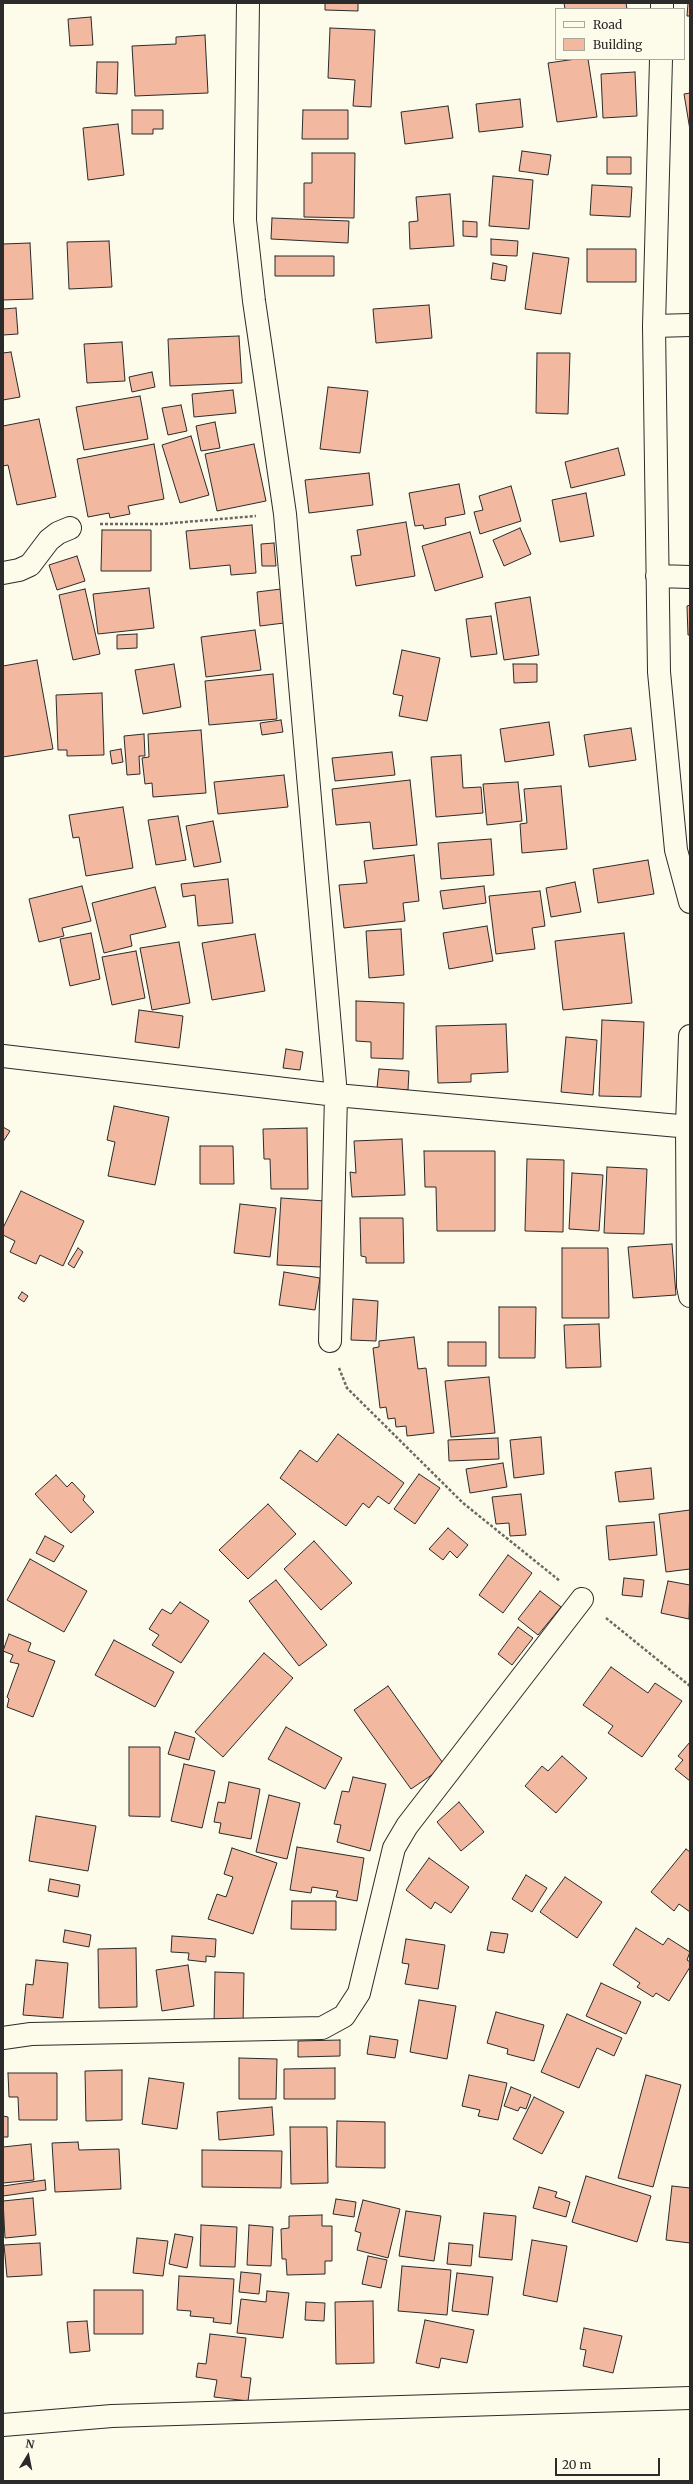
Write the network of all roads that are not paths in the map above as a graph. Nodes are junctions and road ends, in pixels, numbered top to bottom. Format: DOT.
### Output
graph roads {
  1 [pos="248,3"];
  2 [pos="661,60"];
  3 [pos="690,325"];
  4 [pos="654,326"];
  5 [pos="70,528"];
  6 [pos="3,573"];
  7 [pos="657,576"];
  8 [pos="690,577"];
  9 [pos="690,902"];
  10 [pos="690,1036"];
  11 [pos="3,1056"];
  12 [pos="336,1095"];
  13 [pos="688,1127"];
  14 [pos="690,1296"];
  15 [pos="330,1341"];
  16 [pos="582,1599"];
  17 [pos="3,2038"];
  18 [pos="690,2398"];
  19 [pos="3,2425"];
  1 -- 12 [label="street"];
  2 -- 4 [label="street"];
  3 -- 4 [label="street"];
  4 -- 7 [label="street"];
  5 -- 6 [label="street"];
  7 -- 8 [label="street"];
  7 -- 9 [label="street"];
  10 -- 13 [label="street"];
  11 -- 12 [label="street"];
  12 -- 13 [label="street"];
  12 -- 15 [label="street"];
  13 -- 14 [label="street"];
  16 -- 17 [label="street"];
  18 -- 19 [label="street"];
}
